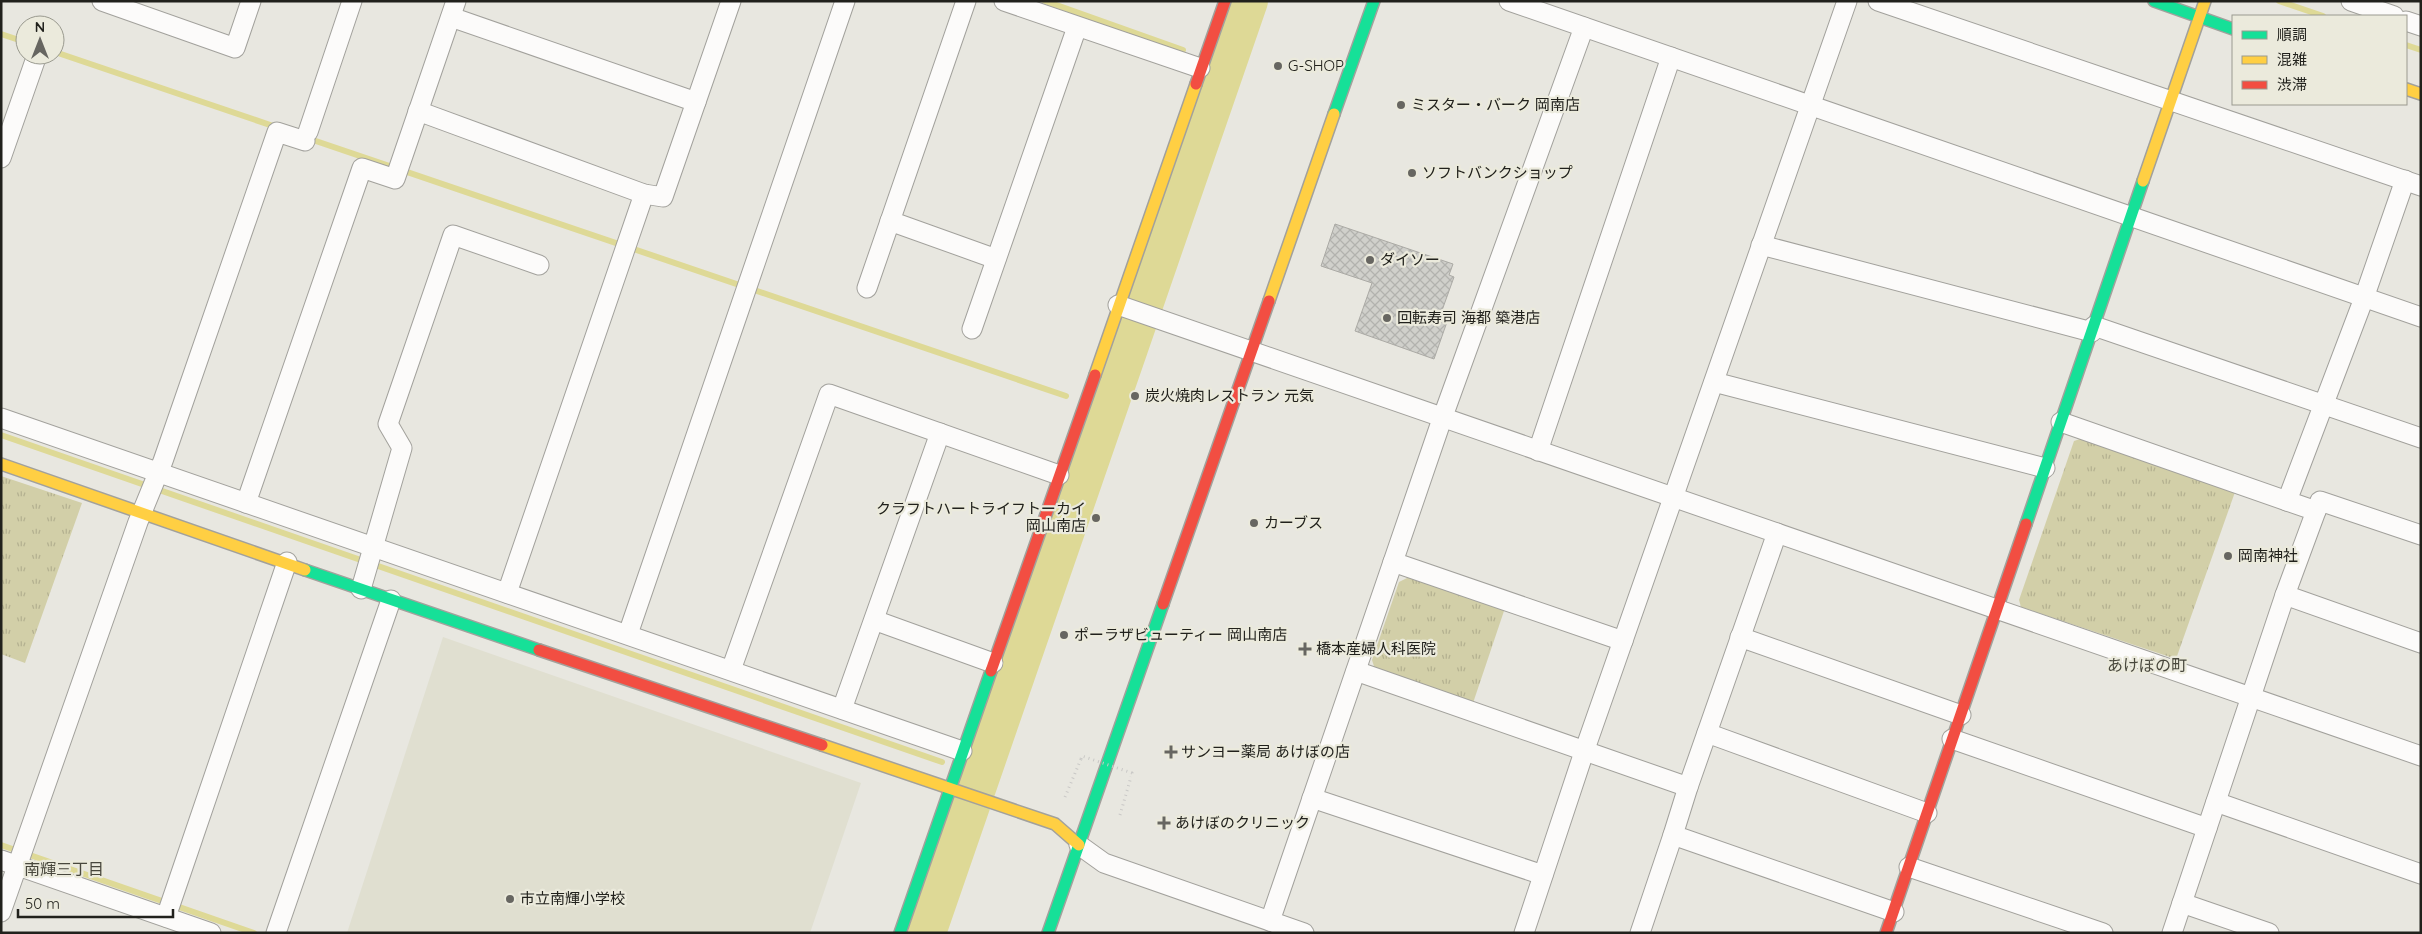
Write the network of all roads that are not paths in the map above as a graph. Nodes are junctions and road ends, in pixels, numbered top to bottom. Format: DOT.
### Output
graph roads {
  1 [pos="102,1"];
  2 [pos="251,1"];
  3 [pos="352,1"];
  4 [pos="731,1"];
  5 [pos="846,1"];
  6 [pos="966,1"];
  7 [pos="1004,1"];
  8 [pos="1225,1"];
  9 [pos="1374,1"];
  10 [pos="1509,1"];
  11 [pos="1847,1"];
  12 [pos="1878,1"];
  13 [pos="2154,1"];
  14 [pos="2205,1"];
  15 [pos="2351,1"];
  16 [pos="2370,4"];
  17 [pos="453,9"];
  18 [pos="2392,15"];
  19 [pos="2200,17"];
  20 [pos="2407,20"];
  21 [pos="2421,26"];
  22 [pos="1077,27"];
  23 [pos="1584,27"];
  24 [pos="2232,28"];
  25 [pos="1671,57"];
  26 [pos="34,65"];
  27 [pos="1200,68"];
  28 [pos="2407,89"];
  29 [pos="2421,94"];
  30 [pos="2171,101"];
  31 [pos="696,102"];
  32 [pos="1810,105"];
  33 [pos="418,111"];
  34 [pos="1,158"];
  35 [pos="2413,183"];
  36 [pos="644,194"];
  37 [pos="2131,218"];
  38 [pos="890,221"];
  39 [pos="1761,245"];
  40 [pos="996,258"];
  41 [pos="540,265"];
  42 [pos="867,288"];
  43 [pos="2364,298"];
  44 [pos="1134,311"];
  45 [pos="2421,317"];
  46 [pos="972,329"];
  47 [pos="2093,329"];
  48 [pos="1251,351"];
  49 [pos="1714,382"];
  50 [pos="2324,404"];
  51 [pos="1,418"];
  52 [pos="1442,419"];
  53 [pos="2061,422"];
  54 [pos="940,433"];
  55 [pos="2421,438"];
  56 [pos="1538,451"];
  57 [pos="1,464"];
  58 [pos="2045,468"];
  59 [pos="1059,474"];
  60 [pos="155,484"];
  61 [pos="1674,498"];
  62 [pos="2287,501"];
  63 [pos="246,503"];
  64 [pos="2316,511"];
  65 [pos="142,512"];
  66 [pos="1777,533"];
  67 [pos="2421,535"];
  68 [pos="371,558"];
  69 [pos="287,562"];
  70 [pos="1394,562"];
  71 [pos="361,589"];
  72 [pos="507,593"];
  73 [pos="2285,595"];
  74 [pos="391,600"];
  75 [pos="1997,610"];
  76 [pos="874,620"];
  77 [pos="628,634"];
  78 [pos="1740,637"];
  79 [pos="1623,641"];
  80 [pos="2421,643"];
  81 [pos="993,663"];
  82 [pos="731,670"];
  83 [pos="1356,671"];
  84 [pos="2252,697"];
  85 [pos="842,709"];
  86 [pos="1961,715"];
  87 [pos="1707,733"];
  88 [pos="1952,739"];
  89 [pos="962,751"];
  90 [pos="1584,752"];
  91 [pos="2421,756"];
  92 [pos="1688,786"];
  93 [pos="950,788"];
  94 [pos="1312,798"];
  95 [pos="2216,802"];
  96 [pos="1927,813"];
  97 [pos="2207,828"];
  98 [pos="1673,835"];
  99 [pos="1079,846"];
  100 [pos="15,857"];
  101 [pos="1909,867"];
  102 [pos="2421,874"];
  103 [pos="1543,875"];
  104 [pos="2182,903"];
  105 [pos="168,908"];
  106 [pos="1,912"];
  107 [pos="1894,912"];
  108 [pos="1270,921"];
  109 [pos="210,933"];
  110 [pos="276,933"];
  111 [pos="900,933"];
  112 [pos="1048,933"];
  113 [pos="1304,933"];
  114 [pos="1524,933"];
  115 [pos="1640,933"];
  116 [pos="1886,933"];
  117 [pos="2103,933"];
  118 [pos="2172,933"];
  119 [pos="2269,933"];
  1 -- 2 [label="street"];
  3 -- 60 [label="street"];
  4 -- 31 [label="street"];
  5 -- 77 [label="street"];
  6 -- 38 [label="street"];
  7 -- 22 [label="street"];
  8 -- 27 [label="street"];
  9 -- 48 [label="street"];
  10 -- 23 [label="street"];
  11 -- 32 [label="street"];
  12 -- 30 [label="street"];
  13 -- 19 [label="street"];
  14 -- 19 [label="street"];
  15 -- 16 [label="street"];
  16 -- 18 [label="street"];
  17 -- 31 [label="street"];
  17 -- 33 [label="street"];
  19 -- 24 [label="street"];
  19 -- 30 [label="street"];
  20 -- 21 [label="street"];
  22 -- 27 [label="street"];
  22 -- 40 [label="street"];
  23 -- 25 [label="street"];
  23 -- 52 [label="street"];
  25 -- 32 [label="street"];
  25 -- 56 [label="street"];
  26 -- 34 [label="street"];
  27 -- 44 [label="street"];
  28 -- 29 [label="street"];
  30 -- 35 [label="street"];
  30 -- 37 [label="street"];
  31 -- 36 [label="street"];
  32 -- 37 [label="street"];
  32 -- 39 [label="street"];
  33 -- 36 [label="street"];
  33 -- 63 [label="street"];
  35 -- 43 [label="street"];
  36 -- 72 [label="street"];
  37 -- 43 [label="street"];
  37 -- 47 [label="street"];
  38 -- 40 [label="street"];
  38 -- 42 [label="street"];
  39 -- 47 [label="street"];
  39 -- 49 [label="street"];
  40 -- 46 [label="street"];
  41 -- 68 [label="street"];
  43 -- 45 [label="street"];
  43 -- 50 [label="street"];
  44 -- 48 [label="street"];
  44 -- 59 [label="street"];
  47 -- 50 [label="street"];
  47 -- 53 [label="street"];
  48 -- 52 [label="street"];
  48 -- 99 [label="street"];
  49 -- 58 [label="street"];
  49 -- 61 [label="street"];
  50 -- 55 [label="street"];
  50 -- 62 [label="street"];
  51 -- 60 [label="street"];
  52 -- 56 [label="street"];
  52 -- 70 [label="street"];
  53 -- 58 [label="street"];
  53 -- 62 [label="street"];
  54 -- 59 [label="street"];
  54 -- 76 [label="street"];
  54 -- 82 [label="street"];
  56 -- 61 [label="street"];
  57 -- 65 [label="street"];
  58 -- 75 [label="street"];
  59 -- 81 [label="street"];
  60 -- 63 [label="street"];
  60 -- 65 [label="street"];
  61 -- 66 [label="street"];
  61 -- 79 [label="street"];
  62 -- 64 [label="street"];
  63 -- 68 [label="street"];
  64 -- 67 [label="street"];
  64 -- 73 [label="street"];
  65 -- 69 [label="street"];
  65 -- 100 [label="street"];
  66 -- 75 [label="street"];
  66 -- 78 [label="street"];
  68 -- 71 [label="street"];
  68 -- 72 [label="street"];
  69 -- 71 [label="street"];
  69 -- 105 [label="street"];
  70 -- 79 [label="street"];
  70 -- 83 [label="street"];
  71 -- 74 [label="street"];
  72 -- 77 [label="street"];
  73 -- 80 [label="street"];
  73 -- 84 [label="street"];
  74 -- 93 [label="street"];
  74 -- 110 [label="street"];
  75 -- 84 [label="street"];
  75 -- 86 [label="street"];
  76 -- 81 [label="street"];
  76 -- 85 [label="street"];
  77 -- 82 [label="street"];
  78 -- 86 [label="street"];
  78 -- 87 [label="street"];
  79 -- 90 [label="street"];
  81 -- 89 [label="street"];
  82 -- 85 [label="street"];
  83 -- 90 [label="street"];
  83 -- 94 [label="street"];
  84 -- 91 [label="street"];
  84 -- 95 [label="street"];
  85 -- 89 [label="street"];
  86 -- 88 [label="street"];
  87 -- 92 [label="street"];
  87 -- 96 [label="street"];
  88 -- 96 [label="street"];
  88 -- 97 [label="street"];
  89 -- 93 [label="street"];
  90 -- 92 [label="street"];
  90 -- 103 [label="street"];
  92 -- 98 [label="street"];
  93 -- 99 [label="street"];
  93 -- 111 [label="street"];
  94 -- 103 [label="street"];
  94 -- 108 [label="street"];
  95 -- 97 [label="street"];
  95 -- 102 [label="street"];
  96 -- 101 [label="street"];
  97 -- 104 [label="street"];
  98 -- 107 [label="street"];
  98 -- 115 [label="street"];
  99 -- 108 [label="street"];
  99 -- 112 [label="street"];
  100 -- 105 [label="street"];
  100 -- 106 [label="street"];
  101 -- 107 [label="street"];
  101 -- 117 [label="street"];
  103 -- 114 [label="street"];
  104 -- 118 [label="street"];
  104 -- 119 [label="street"];
  105 -- 109 [label="street"];
  107 -- 116 [label="street"];
  108 -- 113 [label="street"];
}
